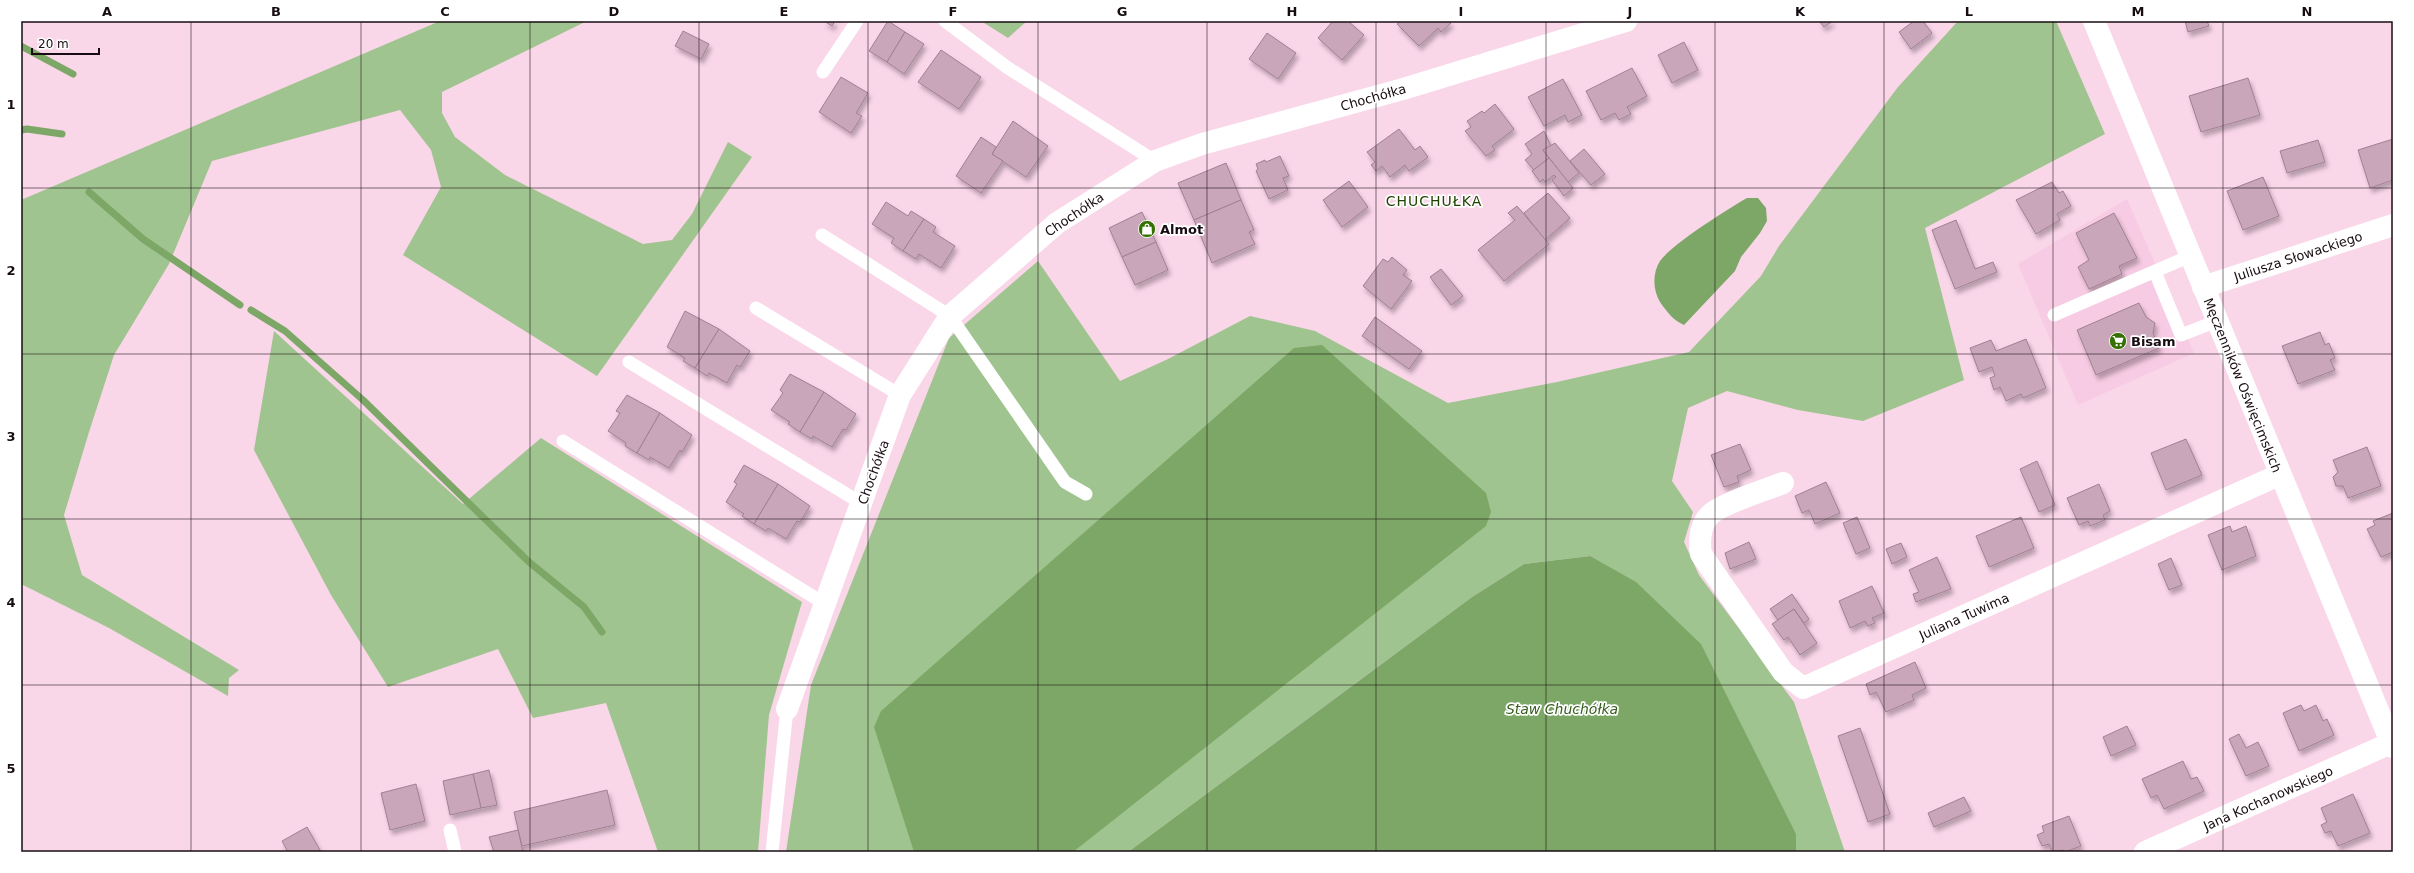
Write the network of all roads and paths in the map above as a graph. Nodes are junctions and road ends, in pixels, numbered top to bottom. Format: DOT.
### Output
graph roads {
  1 [pos="856,21"];
  2 [pos="945,21"];
  3 [pos="2094,21"];
  4 [pos="1614,22"];
  5 [pos="823,72"];
  6 [pos="1155,161"];
  7 [pos="2393,225"];
  8 [pos="822,234"];
  9 [pos="2190,256"];
  10 [pos="2155,272"];
  11 [pos="2203,287"];
  12 [pos="756,308"];
  13 [pos="2054,315"];
  14 [pos="950,316"];
  15 [pos="2217,321"];
  16 [pos="629,362"];
  17 [pos="900,395"];
  18 [pos="563,441"];
  19 [pos="2279,475"];
  20 [pos="1783,483"];
  21 [pos="1086,494"];
  22 [pos="861,503"];
  23 [pos="825,604"];
  24 [pos="787,709"];
  25 [pos="2392,745"];
  26 [pos="450,830"];
  27 [pos="455,852"];
  28 [pos="772,852"];
  29 [pos="2145,852"];
  1 -- 5 [label="lane"];
  2 -- 6 [label="lane"];
  3 -- 9 [label="street, Męczenników Oświęcimskich"];
  4 -- 6 [label="street, Chochółka"];
  6 -- 14 [label="street, Chochółka"];
  7 -- 11 [label="street, Juliusza Słowackiego"];
  8 -- 14 [label="lane"];
  9 -- 10 [label="lane"];
  9 -- 11 [label="street, Męczenników Oświęcimskich"];
  10 -- 13 [label="lane"];
  10 -- 15 [label="lane"];
  11 -- 15 [label="street, Męczenników Oświęcimskich"];
  12 -- 17 [label="lane"];
  14 -- 17 [label="street, Chochółka"];
  14 -- 21 [label="lane"];
  15 -- 19 [label="street, Męczenników Oświęcimskich"];
  16 -- 22 [label="lane"];
  17 -- 22 [label="street, Chochółka"];
  18 -- 23 [label="lane"];
  19 -- 20 [label="street, Juliana Tuwima"];
  19 -- 25 [label="street, Męczenników Oświęcimskich"];
  22 -- 23 [label="street, Chochółka"];
  23 -- 24 [label="street, Chochółka"];
  24 -- 28 [label="lane"];
  25 -- 29 [label="street, Jana Kochanowskiego"];
  26 -- 27 [label="lane"];
}
